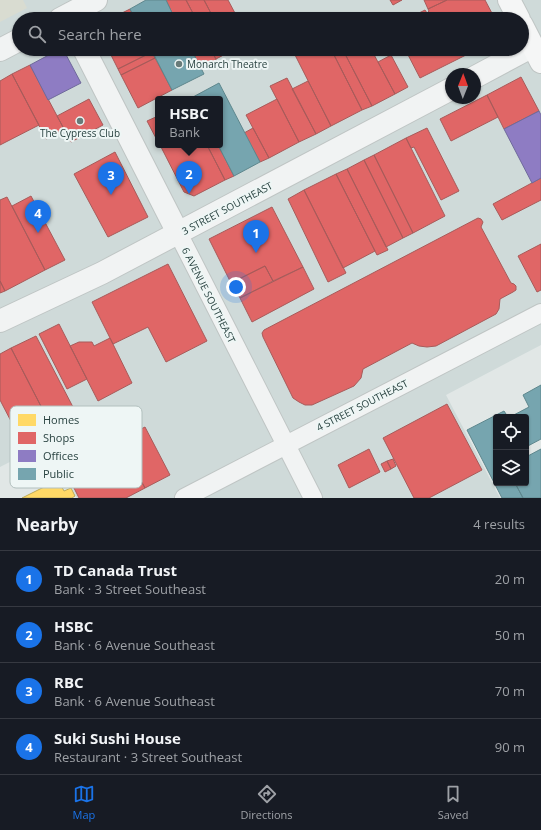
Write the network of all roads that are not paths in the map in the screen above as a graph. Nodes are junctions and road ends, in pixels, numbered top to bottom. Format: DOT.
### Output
graph roads {
  1 [pos="96,0"];
  2 [pos="509,0"];
  3 [pos="66,12"];
  4 [pos="515,12"];
  5 [pos="529,39"];
  6 [pos="12,44"];
  7 [pos="0,50"];
  8 [pos="537,54"];
  9 [pos="88,56"];
  10 [pos="481,75"];
  11 [pos="445,92"];
  12 [pos="178,233"];
  13 [pos="541,313"];
  14 [pos="0,321"];
  15 [pos="286,444"];
  16 [pos="184,498"];
  17 [pos="313,498"];
  1 -- 3 [label="street"];
  2 -- 4 [label="main road"];
  5 -- 8 [label="main road"];
  6 -- 7 [label="street"];
  8 -- 10 [label="street"];
  9 -- 12 [label="street, 6 AVENUE SOUTHEAST"];
  11 -- 12 [label="street, 3 STREET SOUTHEAST"];
  12 -- 14 [label="street, 3 STREET SOUTHEAST"];
  12 -- 15 [label="street, 6 AVENUE SOUTHEAST"];
  13 -- 15 [label="street, 4 STREET SOUTHEAST"];
  15 -- 16 [label="street, 4 STREET SOUTHEAST"];
  15 -- 17 [label="street, 6 AVENUE SOUTHEAST"];
}
